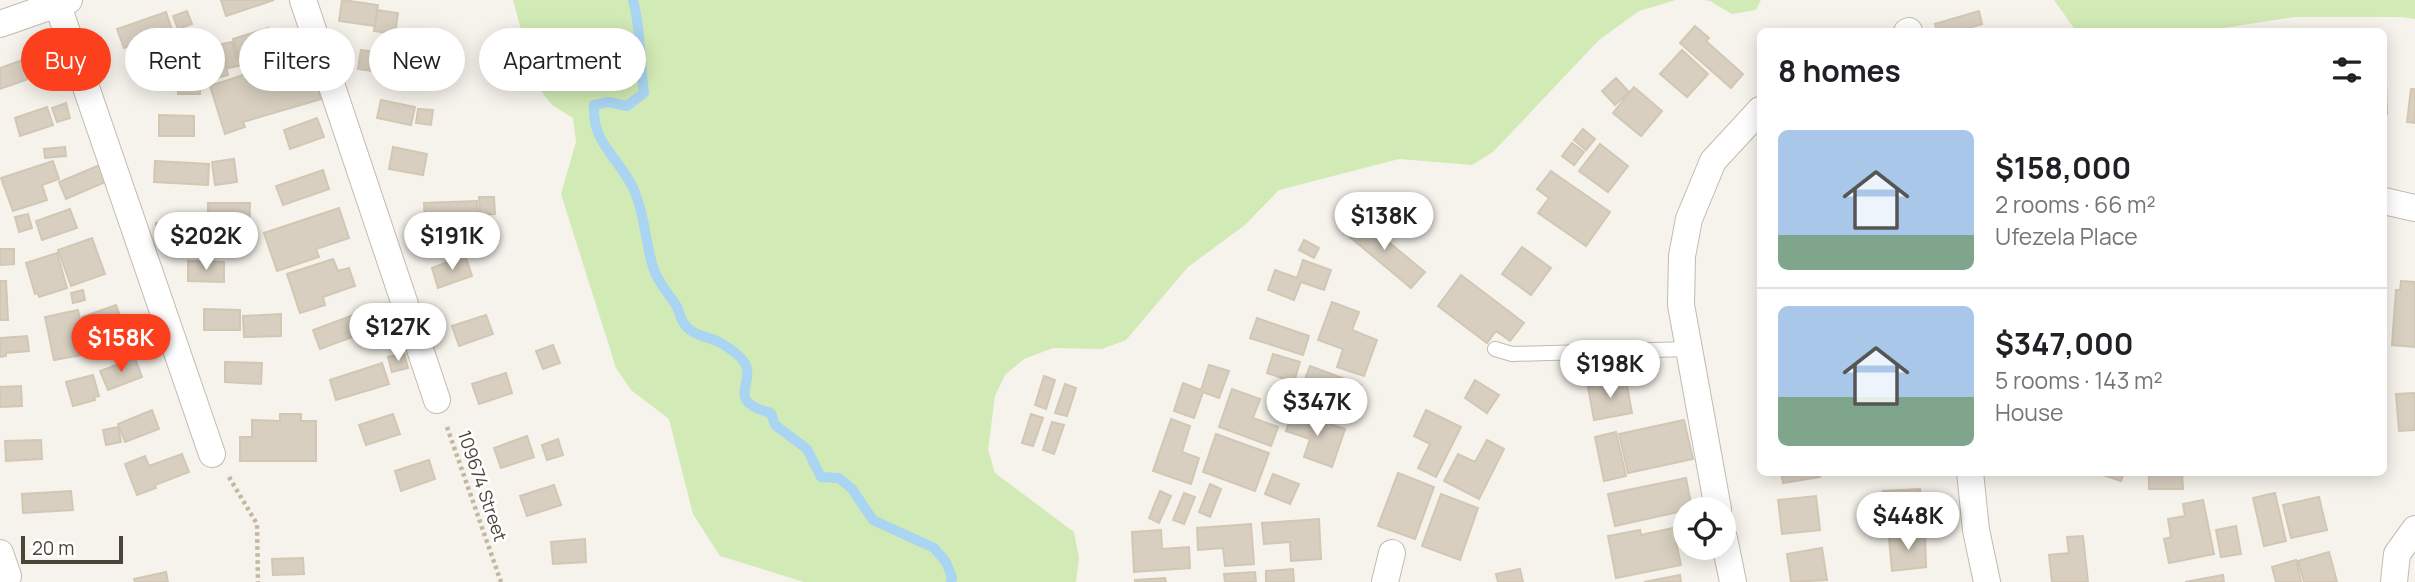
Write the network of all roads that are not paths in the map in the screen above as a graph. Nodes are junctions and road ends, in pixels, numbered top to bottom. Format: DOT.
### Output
graph roads {
  1 [pos="303,0"];
  2 [pos="61,1"];
  3 [pos="0,24"];
  4 [pos="1757,113"];
  5 [pos="2387,202"];
  6 [pos="2415,208"];
  7 [pos="1495,349"];
  8 [pos="1689,349"];
  9 [pos="437,400"];
  10 [pos="212,454"];
  11 [pos="1970,476"];
  12 [pos="1716,497"];
  13 [pos="2415,530"];
  14 [pos="1392,553"];
  15 [pos="1728,560"];
  16 [pos="1385,582"];
  17 [pos="1733,582"];
  18 [pos="1987,582"];
  19 [pos="2394,582"];
  1 -- 9 [label="street"];
  2 -- 3 [label="street"];
  2 -- 10 [label="street"];
  4 -- 8 [label="street"];
  5 -- 6 [label="street"];
  7 -- 8 [label="lane"];
  8 -- 12 [label="street"];
  11 -- 18 [label="street"];
  13 -- 19 [label="street"];
  14 -- 16 [label="street"];
  15 -- 17 [label="street"];
}
